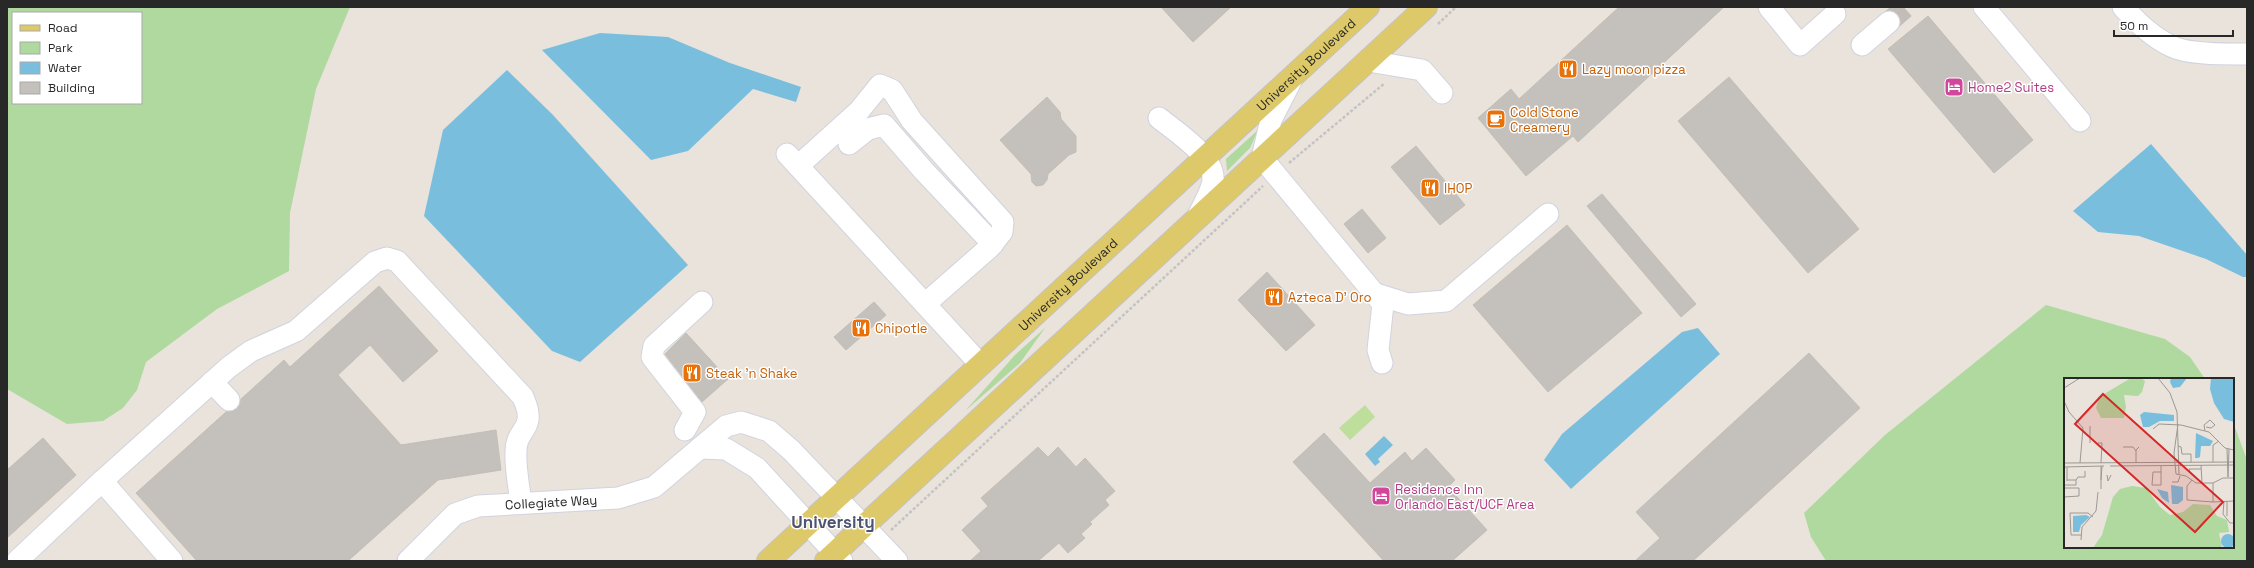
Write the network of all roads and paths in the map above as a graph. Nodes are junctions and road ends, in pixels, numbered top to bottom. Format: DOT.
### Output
graph roads {
  1 [pos="1368,7"];
  2 [pos="1426,7"];
  3 [pos="1456,7"];
  4 [pos="1769,7"];
  5 [pos="1984,7"];
  6 [pos="2124,7"];
  7 [pos="1835,14"];
  8 [pos="1889,22"];
  9 [pos="1433,28"];
  10 [pos="1862,45"];
  11 [pos="2247,54"];
  12 [pos="1368,61"];
  13 [pos="1398,66"];
  14 [pos="1294,75"];
  15 [pos="1442,93"];
  16 [pos="1159,118"];
  17 [pos="2080,121"];
  18 [pos="849,144"];
  19 [pos="1205,157"];
  20 [pos="1262,158"];
  21 [pos="1276,174"];
  22 [pos="1548,214"];
  23 [pos="1197,218"];
  24 [pos="993,244"];
  25 [pos="1376,294"];
  26 [pos="702,302"];
  27 [pos="925,304"];
  28 [pos="1382,363"];
  29 [pos="980,364"];
  30 [pos="212,382"];
  31 [pos="229,400"];
  32 [pos="685,430"];
  33 [pos="700,448"];
  34 [pos="102,481"];
  35 [pos="836,497"];
  36 [pos="521,503"];
  37 [pos="900,522"];
  38 [pos="808,524"];
  39 [pos="864,525"];
  40 [pos="834,558"];
  41 [pos="17,561"];
  42 [pos="172,561"];
  43 [pos="408,561"];
  44 [pos="768,561"];
  45 [pos="897,561"];
  1 -- 14 [label="main road, University Boulevard"];
  2 -- 12 [label="main road"];
  3 -- 9 [label="path"];
  4 -- 7 [label="street"];
  5 -- 17 [label="street"];
  6 -- 11 [label="street"];
  8 -- 10 [label="street"];
  12 -- 13 [label="street"];
  12 -- 20 [label="main road"];
  13 -- 15 [label="street"];
  13 -- 21 [label="path"];
  14 -- 19 [label="main road, University Boulevard"];
  14 -- 20 [label="street"];
  16 -- 19 [label="street"];
  18 -- 24 [label="street"];
  19 -- 23 [label="street"];
  19 -- 29 [label="main road, University Boulevard"];
  20 -- 21 [label="street"];
  20 -- 23 [label="main road"];
  21 -- 25 [label="street"];
  21 -- 37 [label="path"];
  22 -- 25 [label="street"];
  23 -- 39 [label="main road"];
  24 -- 27 [label="street"];
  24 -- 27 [label="street"];
  25 -- 28 [label="street"];
  26 -- 32 [label="street"];
  27 -- 29 [label="street"];
  29 -- 35 [label="main road, University Boulevard"];
  30 -- 31 [label="street"];
  30 -- 34 [label="street"];
  30 -- 36 [label="street"];
  33 -- 35 [label="street, Collegiate Way"];
  33 -- 36 [label="street, Collegiate Way"];
  33 -- 38 [label="street"];
  34 -- 41 [label="street"];
  34 -- 42 [label="street"];
  35 -- 38 [label="main road, University Boulevard"];
  35 -- 39 [label="street, Collegiate Way"];
  36 -- 43 [label="street, Collegiate Way"];
  38 -- 40 [label="street"];
  38 -- 44 [label="main road, University Boulevard"];
  39 -- 40 [label="main road"];
  39 -- 45 [label="street, Collegiate Way"];
}
